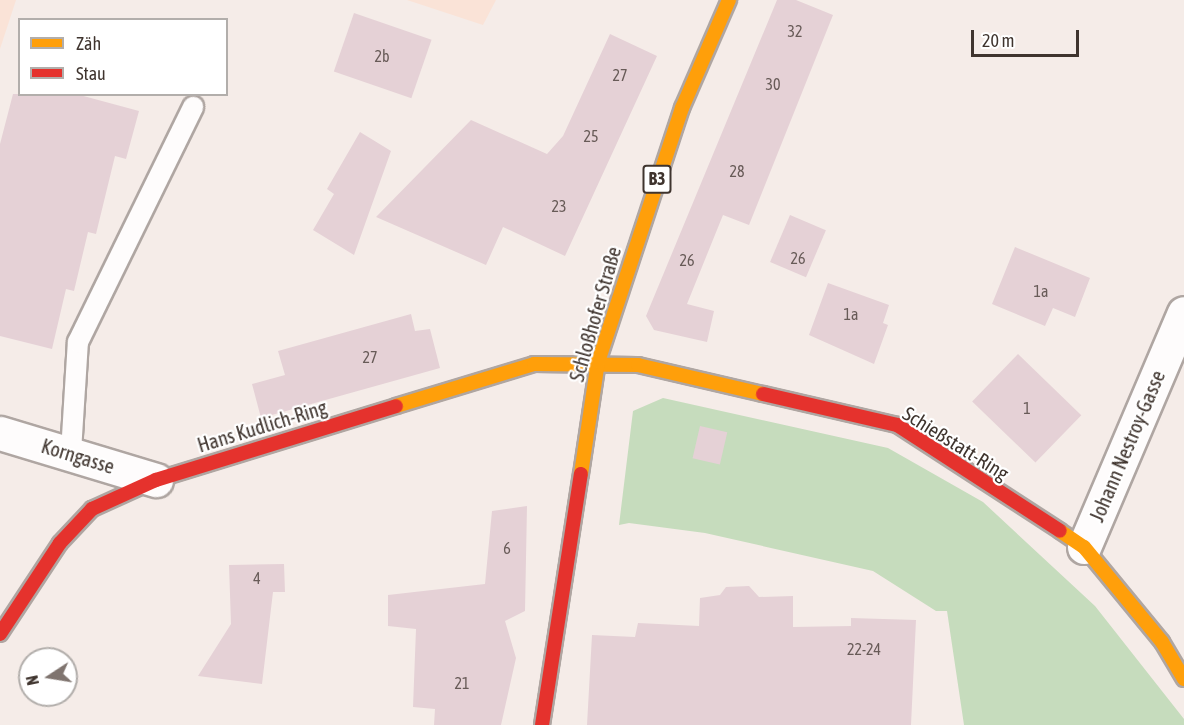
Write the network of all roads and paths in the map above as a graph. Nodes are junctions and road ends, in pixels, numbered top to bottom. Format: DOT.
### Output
graph roads {
  1 [pos="729,0"];
  2 [pos="193,107"];
  3 [pos="1184,313"];
  4 [pos="598,362"];
  5 [pos="0,433"];
  6 [pos="71,452"];
  7 [pos="156,480"];
  8 [pos="1084,547"];
  9 [pos="0,634"];
  10 [pos="1184,679"];
  11 [pos="542,725"];
  1 -- 4 [label="street, Schloßhofer Straße / B3"];
  2 -- 6 [label="lane"];
  3 -- 8 [label="street, Johann Nestroy-Gasse"];
  4 -- 7 [label="street, Hans Kudlich-Ring"];
  4 -- 8 [label="street, Schießstatt-Ring"];
  4 -- 11 [label="street, Schloßhofer Straße / B3"];
  5 -- 6 [label="street, Korngasse"];
  6 -- 7 [label="street, Korngasse"];
  7 -- 9 [label="street, Hans Kudlich-Ring"];
  8 -- 10 [label="street, Schießstatt-Ring"];
}
